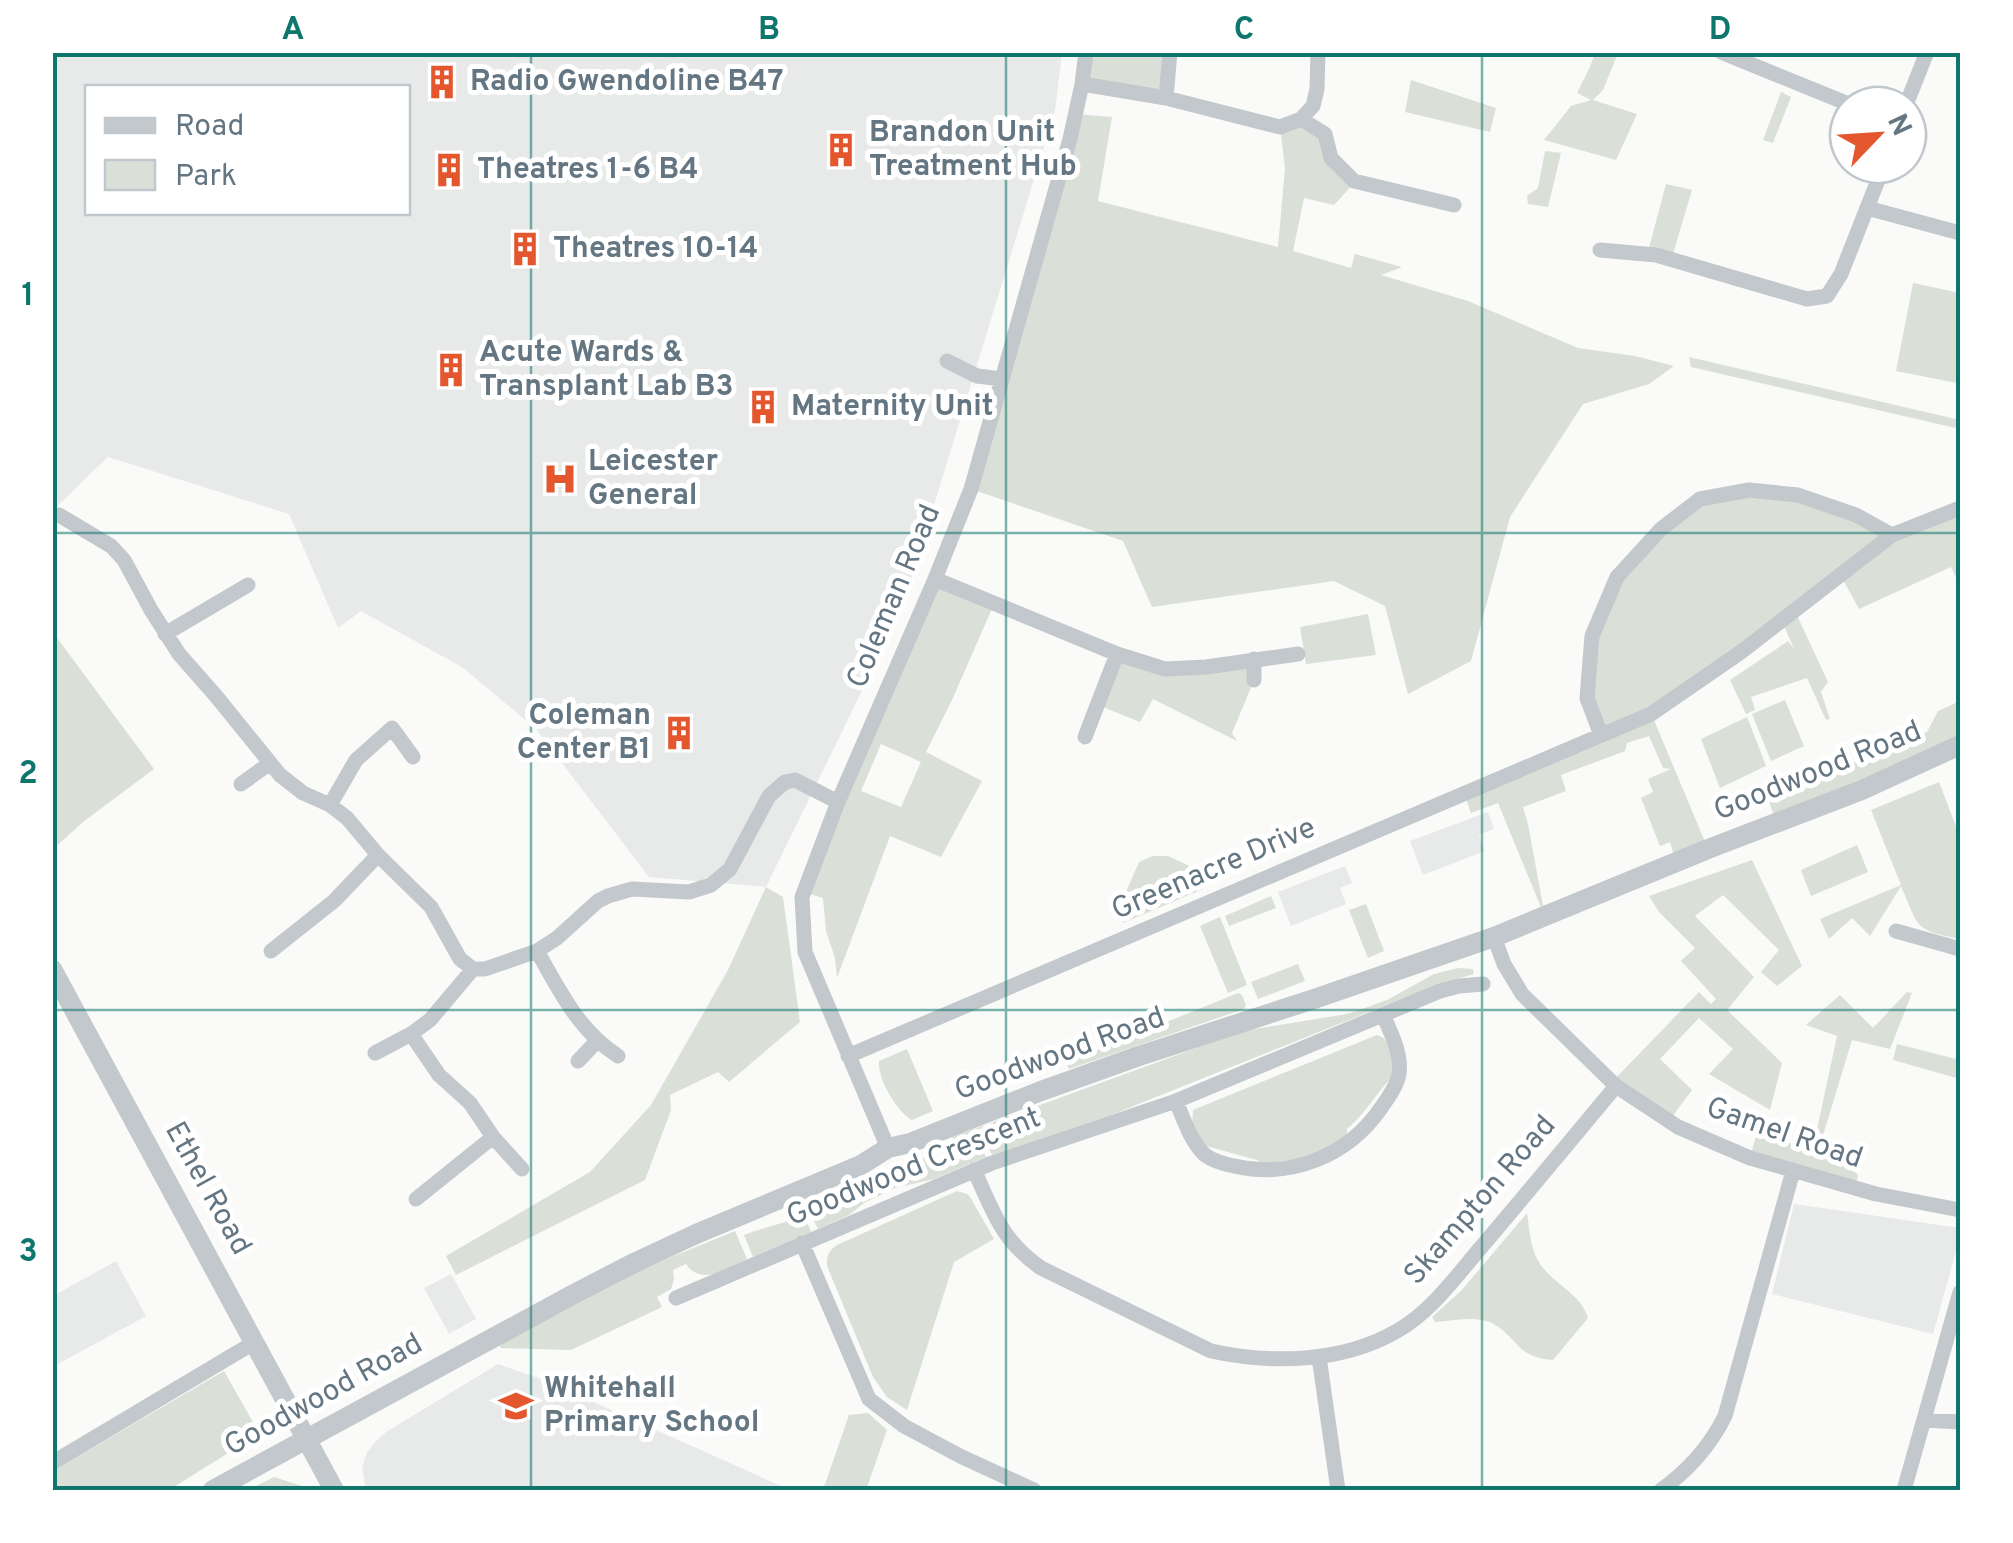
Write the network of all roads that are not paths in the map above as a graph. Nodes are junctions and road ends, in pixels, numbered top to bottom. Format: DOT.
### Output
graph roads {
  1 [pos="1086,52"];
  2 [pos="1170,52"];
  3 [pos="1318,52"];
  4 [pos="1721,52"];
  5 [pos="1928,52"];
  6 [pos="1082,84"];
  7 [pos="1914,85"];
  8 [pos="1828,96"];
  9 [pos="1166,98"];
  10 [pos="1301,119"];
  11 [pos="1876,185"];
  12 [pos="1866,208"];
  13 [pos="1447,209"];
  14 [pos="1960,233"];
  15 [pos="1600,250"];
  16 [pos="947,361"];
  17 [pos="1002,379"];
  18 [pos="1960,508"];
  19 [pos="59,515"];
  20 [pos="1892,535"];
  21 [pos="935,579"];
  22 [pos="248,584"];
  23 [pos="165,634"];
  24 [pos="1117,654"];
  25 [pos="1298,654"];
  26 [pos="1254,659"];
  27 [pos="1254,680"];
  28 [pos="1600,735"];
  29 [pos="1084,737"];
  30 [pos="1960,745"];
  31 [pos="413,757"];
  32 [pos="270,764"];
  33 [pos="241,784"];
  34 [pos="838,802"];
  35 [pos="330,805"];
  36 [pos="378,854"];
  37 [pos="1896,931"];
  38 [pos="1494,937"];
  39 [pos="1960,948"];
  40 [pos="271,951"];
  41 [pos="538,951"];
  42 [pos="52,969"];
  43 [pos="473,969"];
  44 [pos="1483,984"];
  45 [pos="1383,1016"];
  46 [pos="411,1034"];
  47 [pos="597,1041"];
  48 [pos="376,1053"];
  49 [pos="618,1056"];
  50 [pos="848,1056"];
  51 [pos="578,1061"];
  52 [pos="1614,1084"];
  53 [pos="1176,1101"];
  54 [pos="493,1137"];
  55 [pos="888,1148"];
  56 [pos="522,1170"];
  57 [pos="974,1170"];
  58 [pos="1793,1171"];
  59 [pos="416,1199"];
  60 [pos="1960,1210"];
  61 [pos="802,1242"];
  62 [pos="1960,1292"];
  63 [pos="676,1298"];
  64 [pos="256,1342"];
  65 [pos="1319,1357"];
  66 [pos="1924,1420"];
  67 [pos="1960,1422"];
  68 [pos="307,1439"];
  69 [pos="52,1463"];
  70 [pos="213,1490"];
  71 [pos="334,1490"];
  72 [pos="1034,1490"];
  73 [pos="1338,1490"];
  74 [pos="1662,1490"];
  75 [pos="1904,1490"];
  1 -- 6 [label="street, Coleman Road"];
  2 -- 9 [label="street"];
  3 -- 10 [label="street"];
  4 -- 8 [label="street"];
  5 -- 7 [label="street"];
  6 -- 9 [label="street"];
  6 -- 17 [label="street, Coleman Road"];
  9 -- 10 [label="street"];
  10 -- 13 [label="street"];
  11 -- 12 [label="street"];
  12 -- 14 [label="street"];
  12 -- 15 [label="street"];
  16 -- 17 [label="street"];
  17 -- 21 [label="street, Coleman Road"];
  18 -- 20 [label="street, Greenacre Drive"];
  19 -- 23 [label="street"];
  20 -- 28 [label="street, Greenacre Drive"];
  20 -- 28 [label="street"];
  21 -- 24 [label="street"];
  21 -- 34 [label="street, Coleman Road"];
  22 -- 23 [label="street"];
  23 -- 32 [label="street"];
  24 -- 26 [label="street"];
  24 -- 29 [label="street"];
  25 -- 26 [label="street"];
  26 -- 27 [label="street"];
  28 -- 50 [label="street, Greenacre Drive"];
  30 -- 38 [label="street, Goodwood Road"];
  31 -- 35 [label="street"];
  32 -- 33 [label="street"];
  32 -- 35 [label="street"];
  34 -- 41 [label="street"];
  34 -- 50 [label="street, Coleman Road"];
  35 -- 36 [label="street"];
  36 -- 40 [label="street"];
  36 -- 43 [label="street"];
  37 -- 39 [label="street"];
  38 -- 52 [label="street, Gamel Road"];
  38 -- 55 [label="street, Goodwood Road"];
  41 -- 43 [label="street"];
  41 -- 47 [label="street"];
  42 -- 64 [label="street, Ethel Road"];
  43 -- 46 [label="street"];
  44 -- 45 [label="street, Goodwood Crescent"];
  45 -- 53 [label="street, Goodwood Crescent"];
  45 -- 53 [label="street"];
  46 -- 48 [label="street"];
  46 -- 54 [label="street"];
  47 -- 49 [label="street"];
  47 -- 51 [label="street"];
  50 -- 55 [label="street, Coleman Road"];
  52 -- 58 [label="street, Gamel Road"];
  52 -- 65 [label="street, Skampton Road"];
  53 -- 57 [label="street, Goodwood Crescent"];
  54 -- 56 [label="street"];
  54 -- 59 [label="street"];
  55 -- 68 [label="street, Goodwood Road"];
  57 -- 61 [label="street, Goodwood Crescent"];
  57 -- 65 [label="street, Skampton Road"];
  58 -- 60 [label="street, Gamel Road"];
  58 -- 74 [label="street"];
  61 -- 63 [label="street, Goodwood Crescent"];
  61 -- 72 [label="street"];
  62 -- 66 [label="street"];
  64 -- 68 [label="street, Ethel Road"];
  64 -- 69 [label="street"];
  65 -- 73 [label="street"];
  66 -- 67 [label="street"];
  66 -- 75 [label="street"];
  68 -- 70 [label="street, Goodwood Road"];
  68 -- 71 [label="street, Ethel Road"];
}
